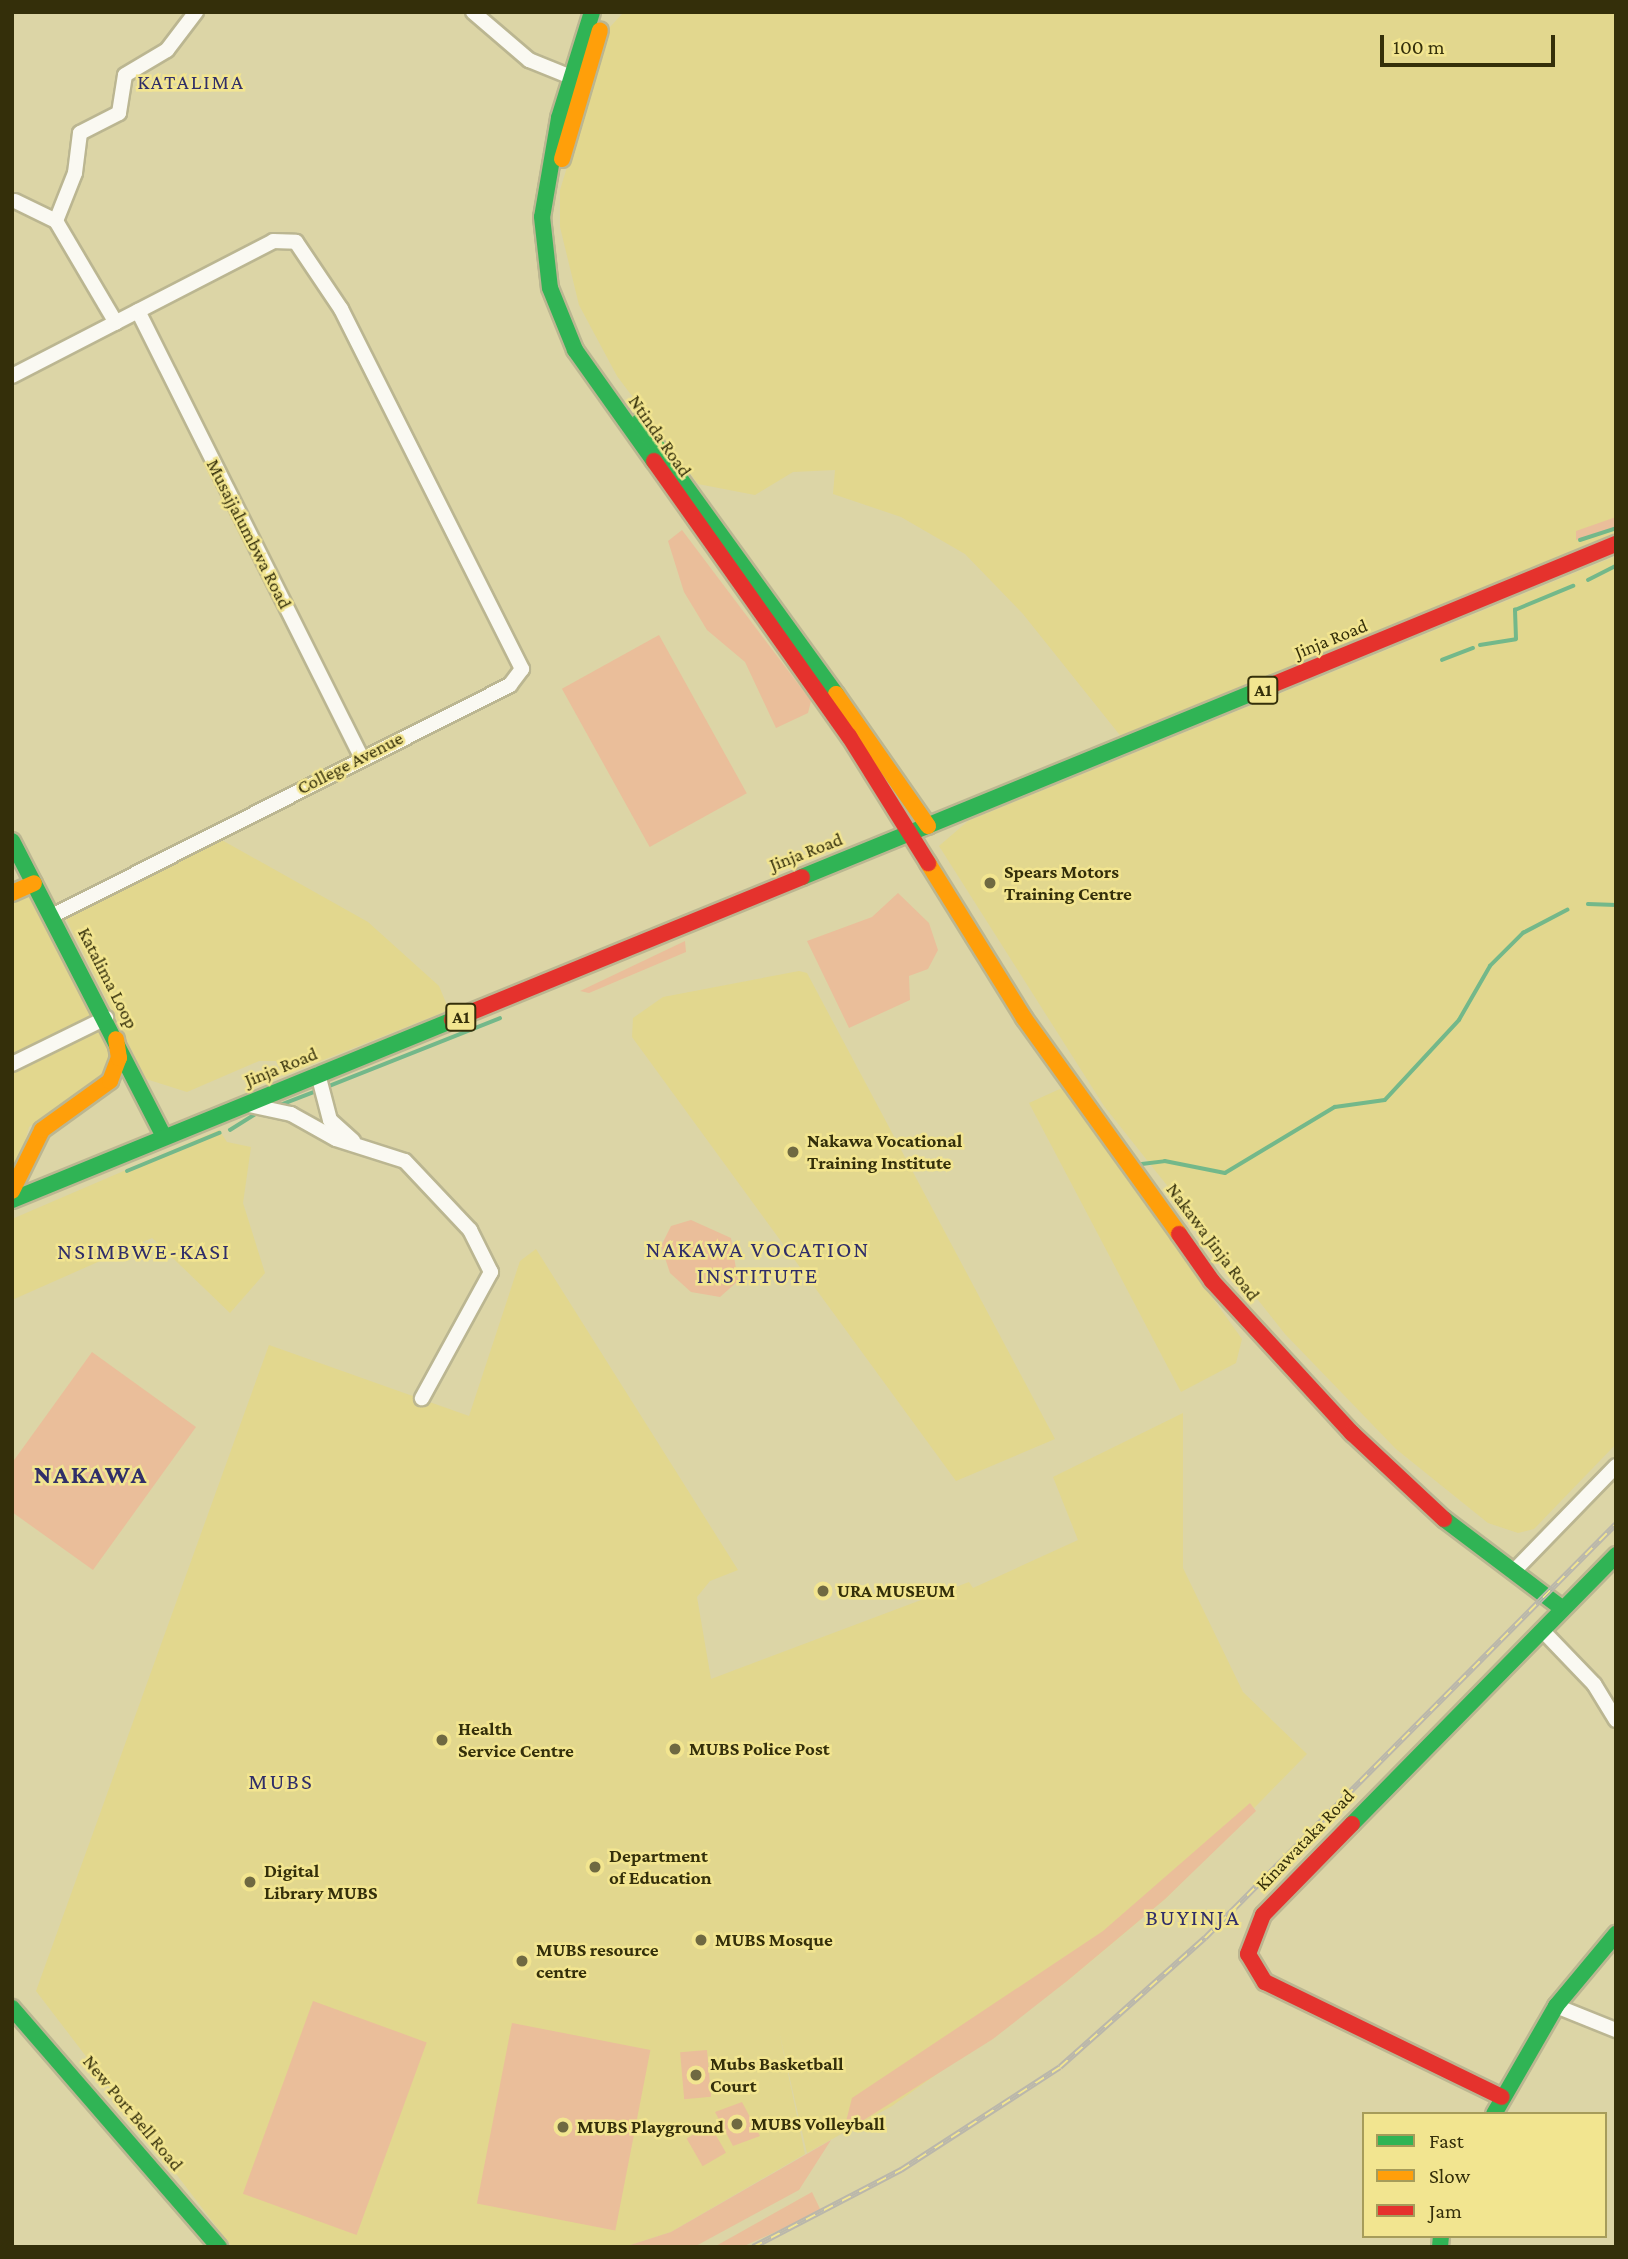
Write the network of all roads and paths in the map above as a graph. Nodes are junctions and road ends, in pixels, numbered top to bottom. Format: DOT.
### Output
graph roads {
  1 [pos="196,12"];
  2 [pos="474,12"];
  3 [pos="592,12"];
  4 [pos="605,12"];
  5 [pos="578,80"];
  6 [pos="15,201"];
  7 [pos="56,221"];
  8 [pos="138,311"];
  9 [pos="116,323"];
  10 [pos="12,376"];
  11 [pos="1616,544"];
  12 [pos="360,756"];
  13 [pos="928,826"];
  14 [pos="909,835"];
  15 [pos="12,841"];
  16 [pos="34,883"];
  17 [pos="12,893"];
  18 [pos="52,916"];
  19 [pos="106,1018"];
  20 [pos="116,1039"];
  21 [pos="12,1064"];
  22 [pos="318,1074"];
  23 [pos="246,1104"];
  24 [pos="164,1137"];
  25 [pos="354,1142"];
  26 [pos="12,1191"];
  27 [pos="12,1200"];
  28 [pos="422,1398"];
  29 [pos="1616,1466"];
  30 [pos="1616,1555"];
  31 [pos="1513,1572"];
  32 [pos="1559,1606"];
  33 [pos="1542,1630"];
  34 [pos="1616,1720"];
  35 [pos="1616,1934"];
  36 [pos="1556,2006"];
  37 [pos="12,2008"];
  38 [pos="1616,2031"];
  39 [pos="1502,2097"];
  40 [pos="1495,2112"];
  41 [pos="219,2247"];
  1 -- 7 [label="street"];
  2 -- 5 [label="street"];
  3 -- 5 [label="main road, Ntinda Road"];
  4 -- 5 [label="main road, Ntinda Road"];
  5 -- 13 [label="main road, Ntinda Road"];
  5 -- 14 [label="main road, Ntinda Road"];
  6 -- 7 [label="street"];
  7 -- 9 [label="street"];
  8 -- 9 [label="street"];
  8 -- 12 [label="street, Musajjalumbwa Road"];
  8 -- 12 [label="street, College Avenue"];
  9 -- 10 [label="street"];
  11 -- 13 [label="main road, Jinja Road / A1"];
  12 -- 18 [label="street, College Avenue"];
  13 -- 14 [label="main road, Jinja Road / A1"];
  14 -- 22 [label="main road, Jinja Road / A1"];
  14 -- 31 [label="main road, Nakawa Jinja Road"];
  15 -- 16 [label="main road, Katalima Loop"];
  16 -- 17 [label="main road"];
  16 -- 18 [label="main road, Katalima Loop"];
  18 -- 19 [label="main road, Katalima Loop"];
  19 -- 20 [label="main road, Katalima Loop"];
  19 -- 21 [label="street"];
  20 -- 24 [label="main road, Katalima Loop"];
  20 -- 26 [label="main road"];
  22 -- 23 [label="main road, Jinja Road / A1"];
  22 -- 25 [label="street"];
  23 -- 24 [label="main road, Jinja Road / A1"];
  23 -- 25 [label="street"];
  24 -- 27 [label="main road, Jinja Road / A1"];
  25 -- 28 [label="street"];
  29 -- 31 [label="street"];
  30 -- 32 [label="main road, Kinawataka Road"];
  31 -- 32 [label="main road, Nakawa Jinja Road"];
  32 -- 33 [label="main road, Kinawataka Road"];
  33 -- 34 [label="street"];
  33 -- 39 [label="main road, Kinawataka Road"];
  35 -- 36 [label="main road"];
  36 -- 38 [label="street"];
  36 -- 39 [label="main road"];
  37 -- 41 [label="main road, New Port Bell Road"];
  39 -- 40 [label="main road"];
}
